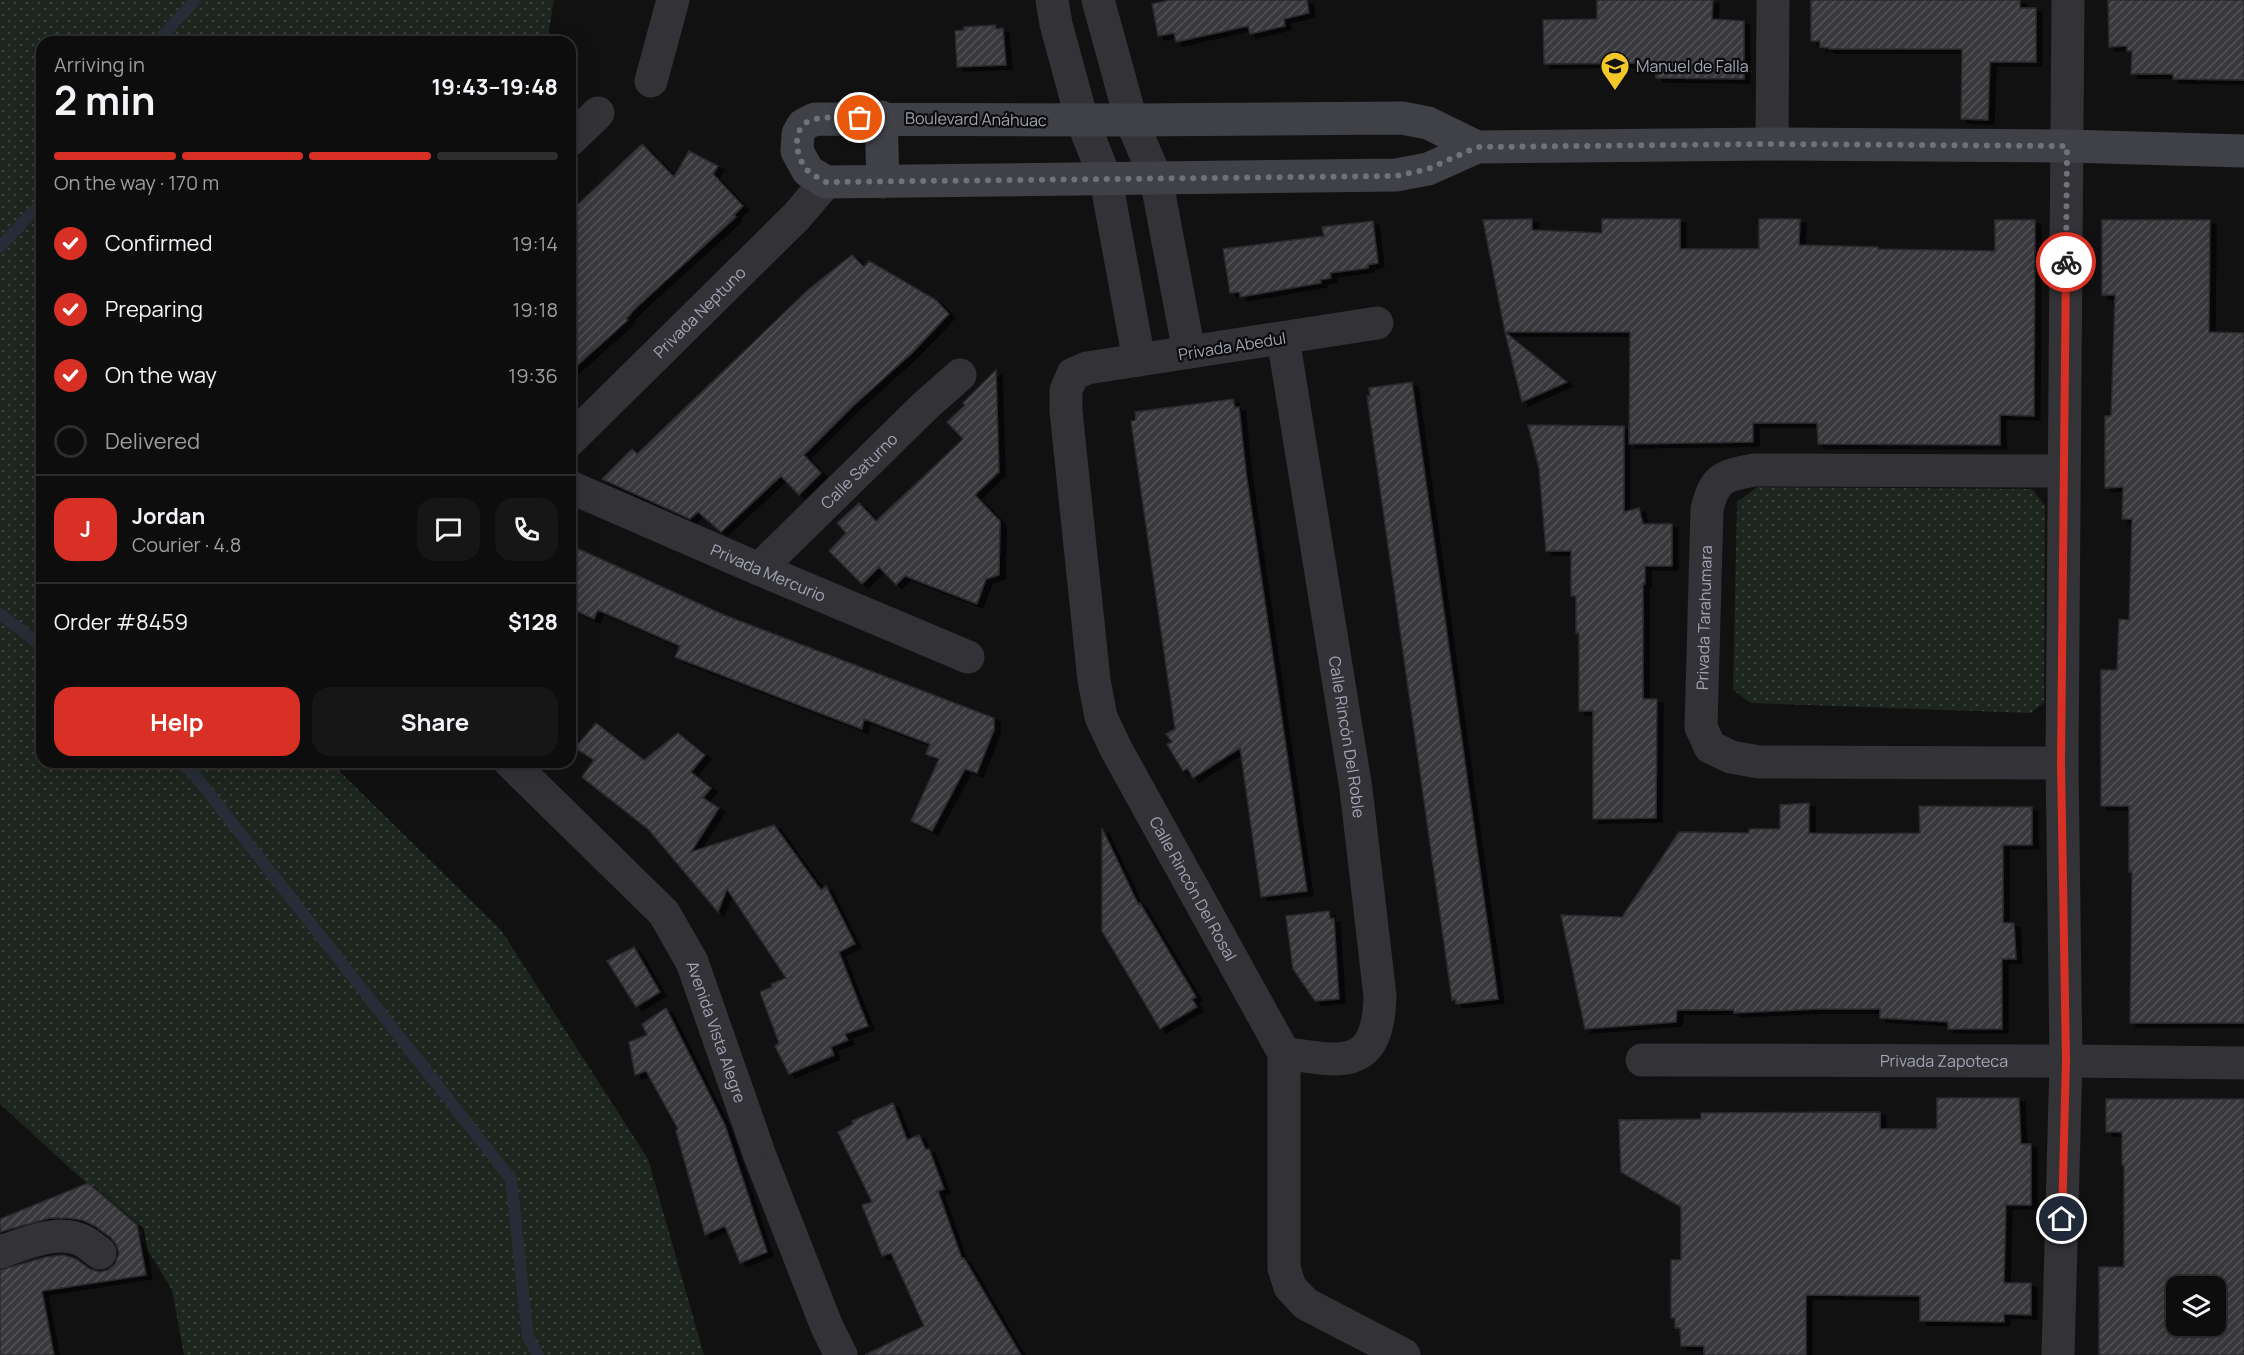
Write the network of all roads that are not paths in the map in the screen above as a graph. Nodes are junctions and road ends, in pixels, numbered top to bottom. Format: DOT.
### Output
graph roads {
  1 [pos="673,0"];
  2 [pos="1052,0"];
  3 [pos="1098,0"];
  4 [pos="1773,0"];
  5 [pos="2068,0"];
  6 [pos="651,81"];
  7 [pos="598,113"];
  8 [pos="881,117"];
  9 [pos="1082,120"];
  10 [pos="1131,120"];
  11 [pos="576,134"];
  12 [pos="1772,144"];
  13 [pos="2067,146"];
  14 [pos="1477,147"];
  15 [pos="2244,151"];
  16 [pos="1156,178"];
  17 [pos="1106,180"];
  18 [pos="826,182"];
  19 [pos="883,182"];
  20 [pos="1377,323"];
  21 [pos="1283,338"];
  22 [pos="1189,352"];
  23 [pos="1139,360"];
  24 [pos="1087,368"];
  25 [pos="960,375"];
  26 [pos="576,434"];
  27 [pos="2063,471"];
  28 [pos="576,490"];
  29 [pos="759,569"];
  30 [pos="968,657"];
  31 [pos="2061,763"];
  32 [pos="516,768"];
  33 [pos="1284,1053"];
  34 [pos="1642,1060"];
  35 [pos="2066,1060"];
  36 [pos="2244,1063"];
  37 [pos="0,1252"];
  38 [pos="100,1253"];
  39 [pos="841,1355"];
  40 [pos="1404,1355"];
  41 [pos="2058,1355"];
  1 -- 6 [label="street"];
  2 -- 9 [label="street"];
  3 -- 10 [label="street"];
  4 -- 12 [label="street"];
  5 -- 13 [label="street"];
  7 -- 11 [label="street"];
  8 -- 9 [label="street, Boulevard Anáhuac"];
  8 -- 18 [label="street, Boulevard Anáhuac"];
  8 -- 19 [label="street"];
  9 -- 10 [label="street, Boulevard Anáhuac"];
  9 -- 17 [label="street"];
  10 -- 14 [label="street, Boulevard Anáhuac"];
  10 -- 16 [label="street"];
  12 -- 13 [label="street, Boulevard Anáhuac"];
  12 -- 14 [label="street, Boulevard Anáhuac"];
  13 -- 15 [label="street, Boulevard Anáhuac"];
  13 -- 27 [label="street"];
  14 -- 16 [label="street, Boulevard Anáhuac"];
  16 -- 17 [label="street, Boulevard Anáhuac"];
  16 -- 22 [label="street"];
  17 -- 19 [label="street, Boulevard Anáhuac"];
  17 -- 23 [label="street"];
  18 -- 19 [label="street, Boulevard Anáhuac"];
  18 -- 26 [label="street, Privada Neptuno"];
  20 -- 21 [label="street, Privada Abedul"];
  21 -- 22 [label="street, Privada Abedul"];
  21 -- 33 [label="street, Calle Rincón Del Roble"];
  22 -- 23 [label="street, Privada Abedul"];
  23 -- 24 [label="street, Privada Abedul"];
  24 -- 33 [label="street, Calle Rincón Del Rosal"];
  25 -- 29 [label="street, Calle Saturno"];
  27 -- 31 [label="street"];
  27 -- 31 [label="street, Privada Tarahumara"];
  28 -- 29 [label="street, Privada Mercurio"];
  29 -- 30 [label="street, Privada Mercurio"];
  31 -- 35 [label="street"];
  32 -- 39 [label="street, Avenida Vista Alegre"];
  33 -- 40 [label="street, Calle Rincón Del Rosal"];
  34 -- 35 [label="street, Privada Zapoteca"];
  35 -- 36 [label="street, Privada Zapoteca"];
  35 -- 41 [label="street"];
  37 -- 38 [label="street"];
}
